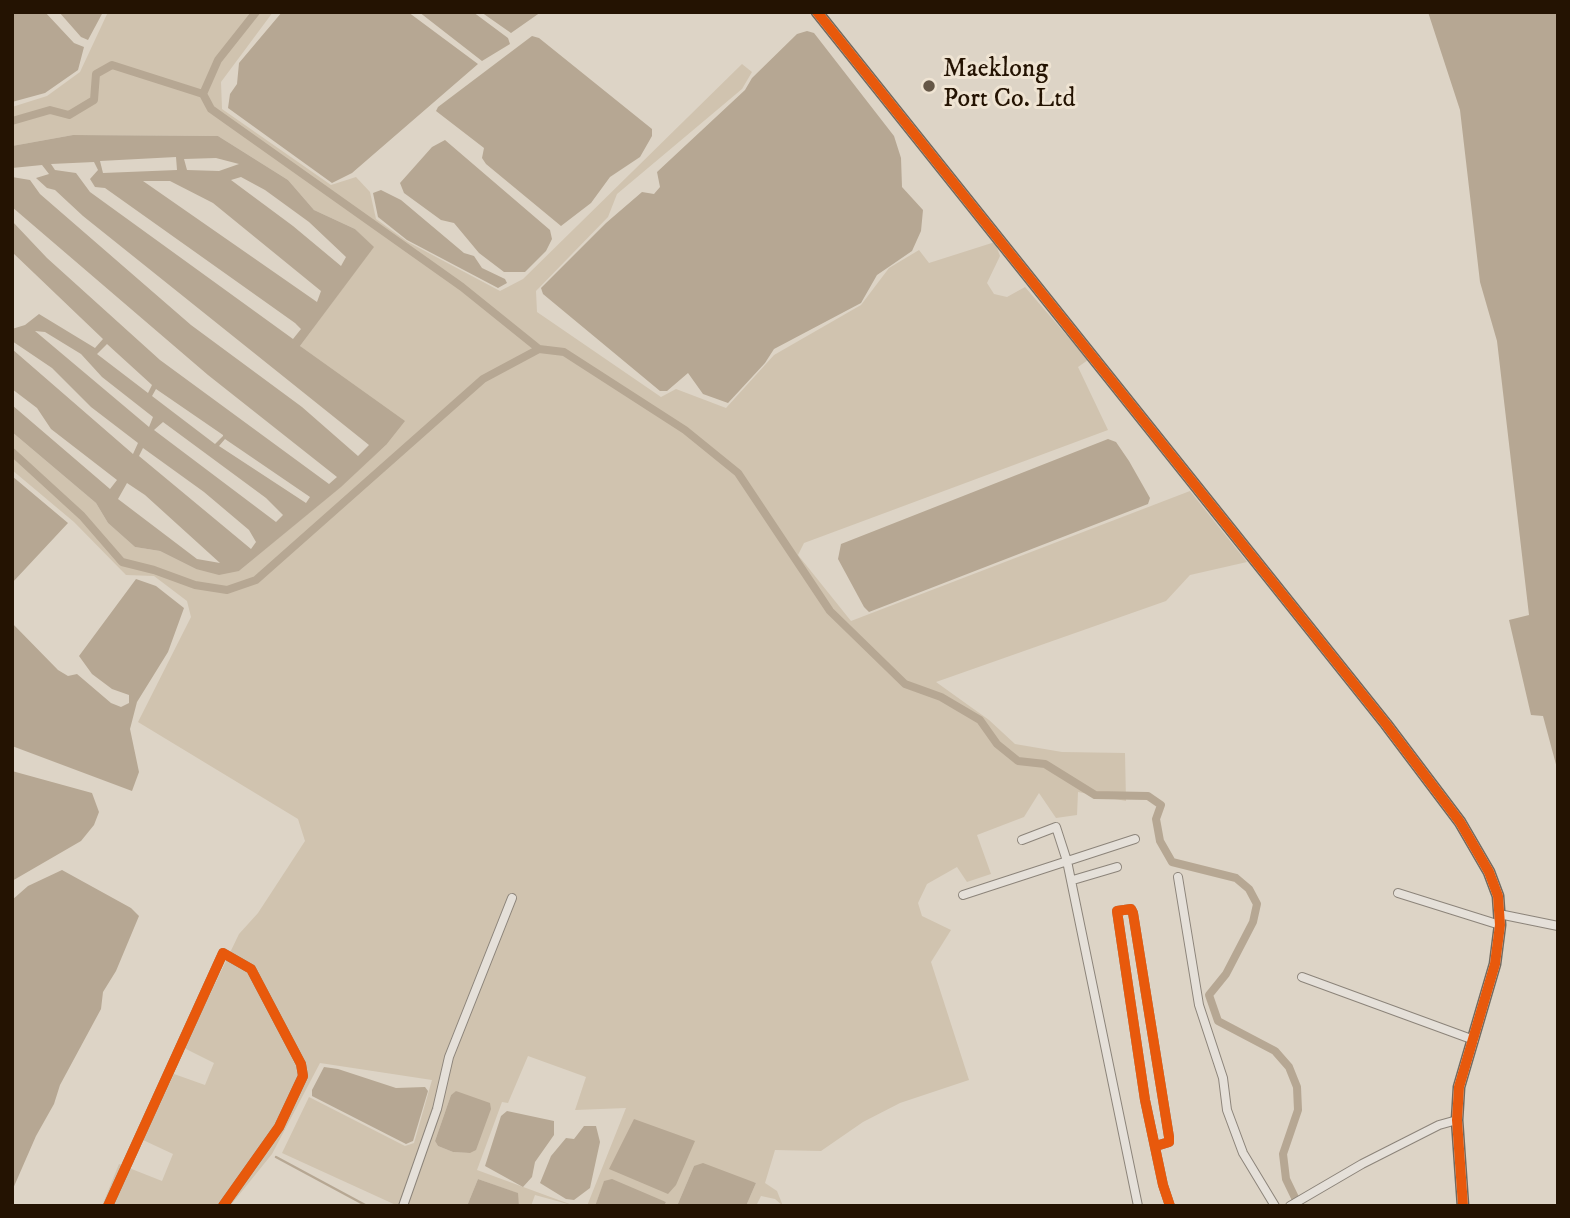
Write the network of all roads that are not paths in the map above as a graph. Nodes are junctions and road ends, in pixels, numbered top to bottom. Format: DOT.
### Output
graph roads {
  1 [pos="817,12"];
  2 [pos="1135,839"];
  3 [pos="1022,840"];
  4 [pos="1068,861"];
  5 [pos="1116,867"];
  6 [pos="1178,877"];
  7 [pos="1073,880"];
  8 [pos="1398,893"];
  9 [pos="963,895"];
  10 [pos="512,898"];
  11 [pos="1500,920"];
  12 [pos="1558,926"];
  13 [pos="1302,977"];
  14 [pos="1474,1040"];
  15 [pos="1457,1120"];
  16 [pos="1156,1146"];
  17 [pos="108,1206"];
  18 [pos="223,1206"];
  19 [pos="403,1206"];
  20 [pos="1138,1206"];
  21 [pos="1170,1206"];
  22 [pos="1275,1206"];
  23 [pos="1290,1206"];
  24 [pos="1463,1206"];
  1 -- 11 [label="street"];
  2 -- 4 [label="street"];
  3 -- 4 [label="street"];
  4 -- 7 [label="street"];
  4 -- 9 [label="street"];
  5 -- 7 [label="street"];
  6 -- 22 [label="street"];
  7 -- 20 [label="street"];
  8 -- 11 [label="street"];
  10 -- 19 [label="street"];
  11 -- 12 [label="street"];
  11 -- 14 [label="street"];
  13 -- 14 [label="street"];
  14 -- 15 [label="street"];
  15 -- 23 [label="street"];
  15 -- 24 [label="street"];
  16 -- 16 [label="street"];
  16 -- 21 [label="street"];
  17 -- 18 [label="street"];
}
